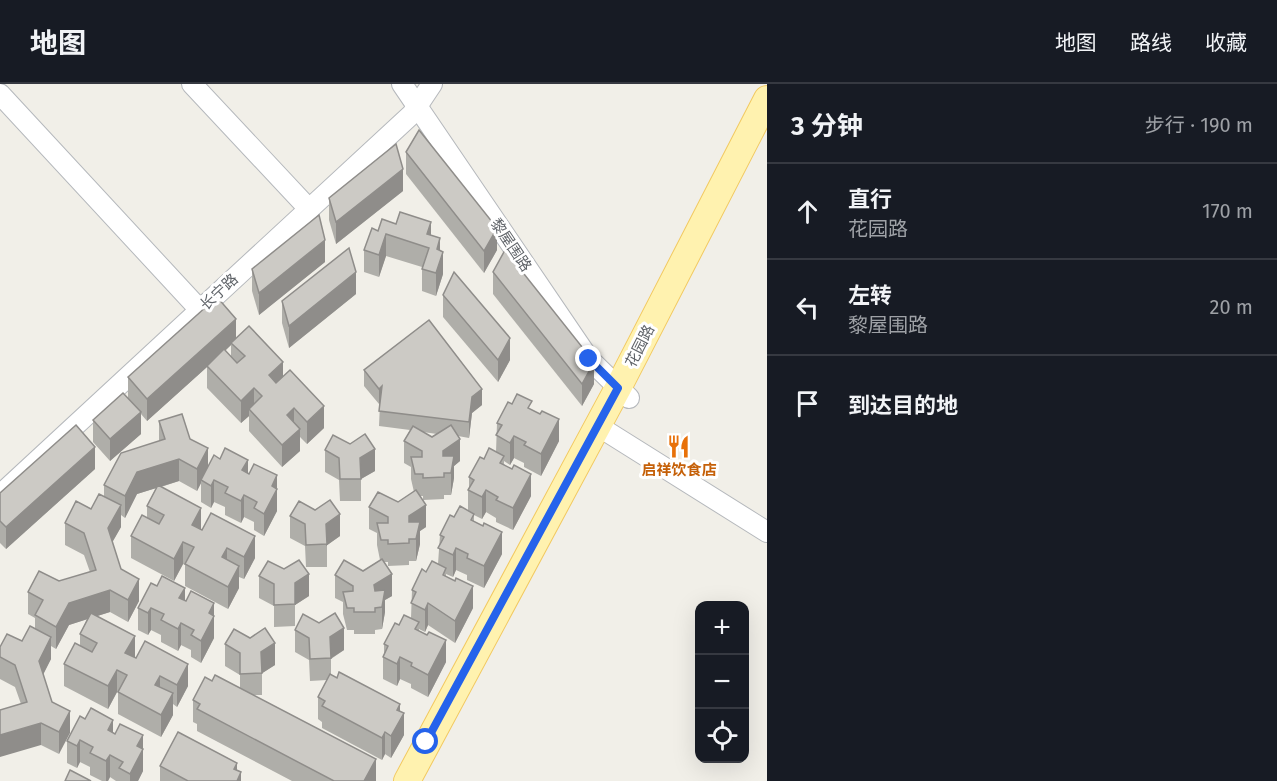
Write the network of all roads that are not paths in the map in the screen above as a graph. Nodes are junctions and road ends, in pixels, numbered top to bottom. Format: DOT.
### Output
graph roads {
  1 [pos="192,84"];
  2 [pos="402,84"];
  3 [pos="432,84"];
  4 [pos="0,94"];
  5 [pos="767,99"];
  6 [pos="417,107"];
  7 [pos="767,136"];
  8 [pos="309,209"];
  9 [pos="200,310"];
  10 [pos="624,393"];
  11 [pos="604,430"];
  12 [pos="0,495"];
  13 [pos="767,532"];
  14 [pos="407,781"];
  15 [pos="424,781"];
  1 -- 8 [label="street"];
  2 -- 6 [label="street, 黎屋围路"];
  3 -- 6 [label="street, 长宁路"];
  4 -- 9 [label="street"];
  5 -- 10 [label="main road, 花园路"];
  6 -- 8 [label="street, 长宁路"];
  6 -- 10 [label="street, 黎屋围路"];
  7 -- 10 [label="main road, 花园路"];
  8 -- 9 [label="street, 长宁路"];
  9 -- 12 [label="street, 长宁路"];
  10 -- 11 [label="main road, 花园路"];
  11 -- 13 [label="street"];
  11 -- 14 [label="main road, 花园路"];
  11 -- 15 [label="main road, 花园路"];
}
